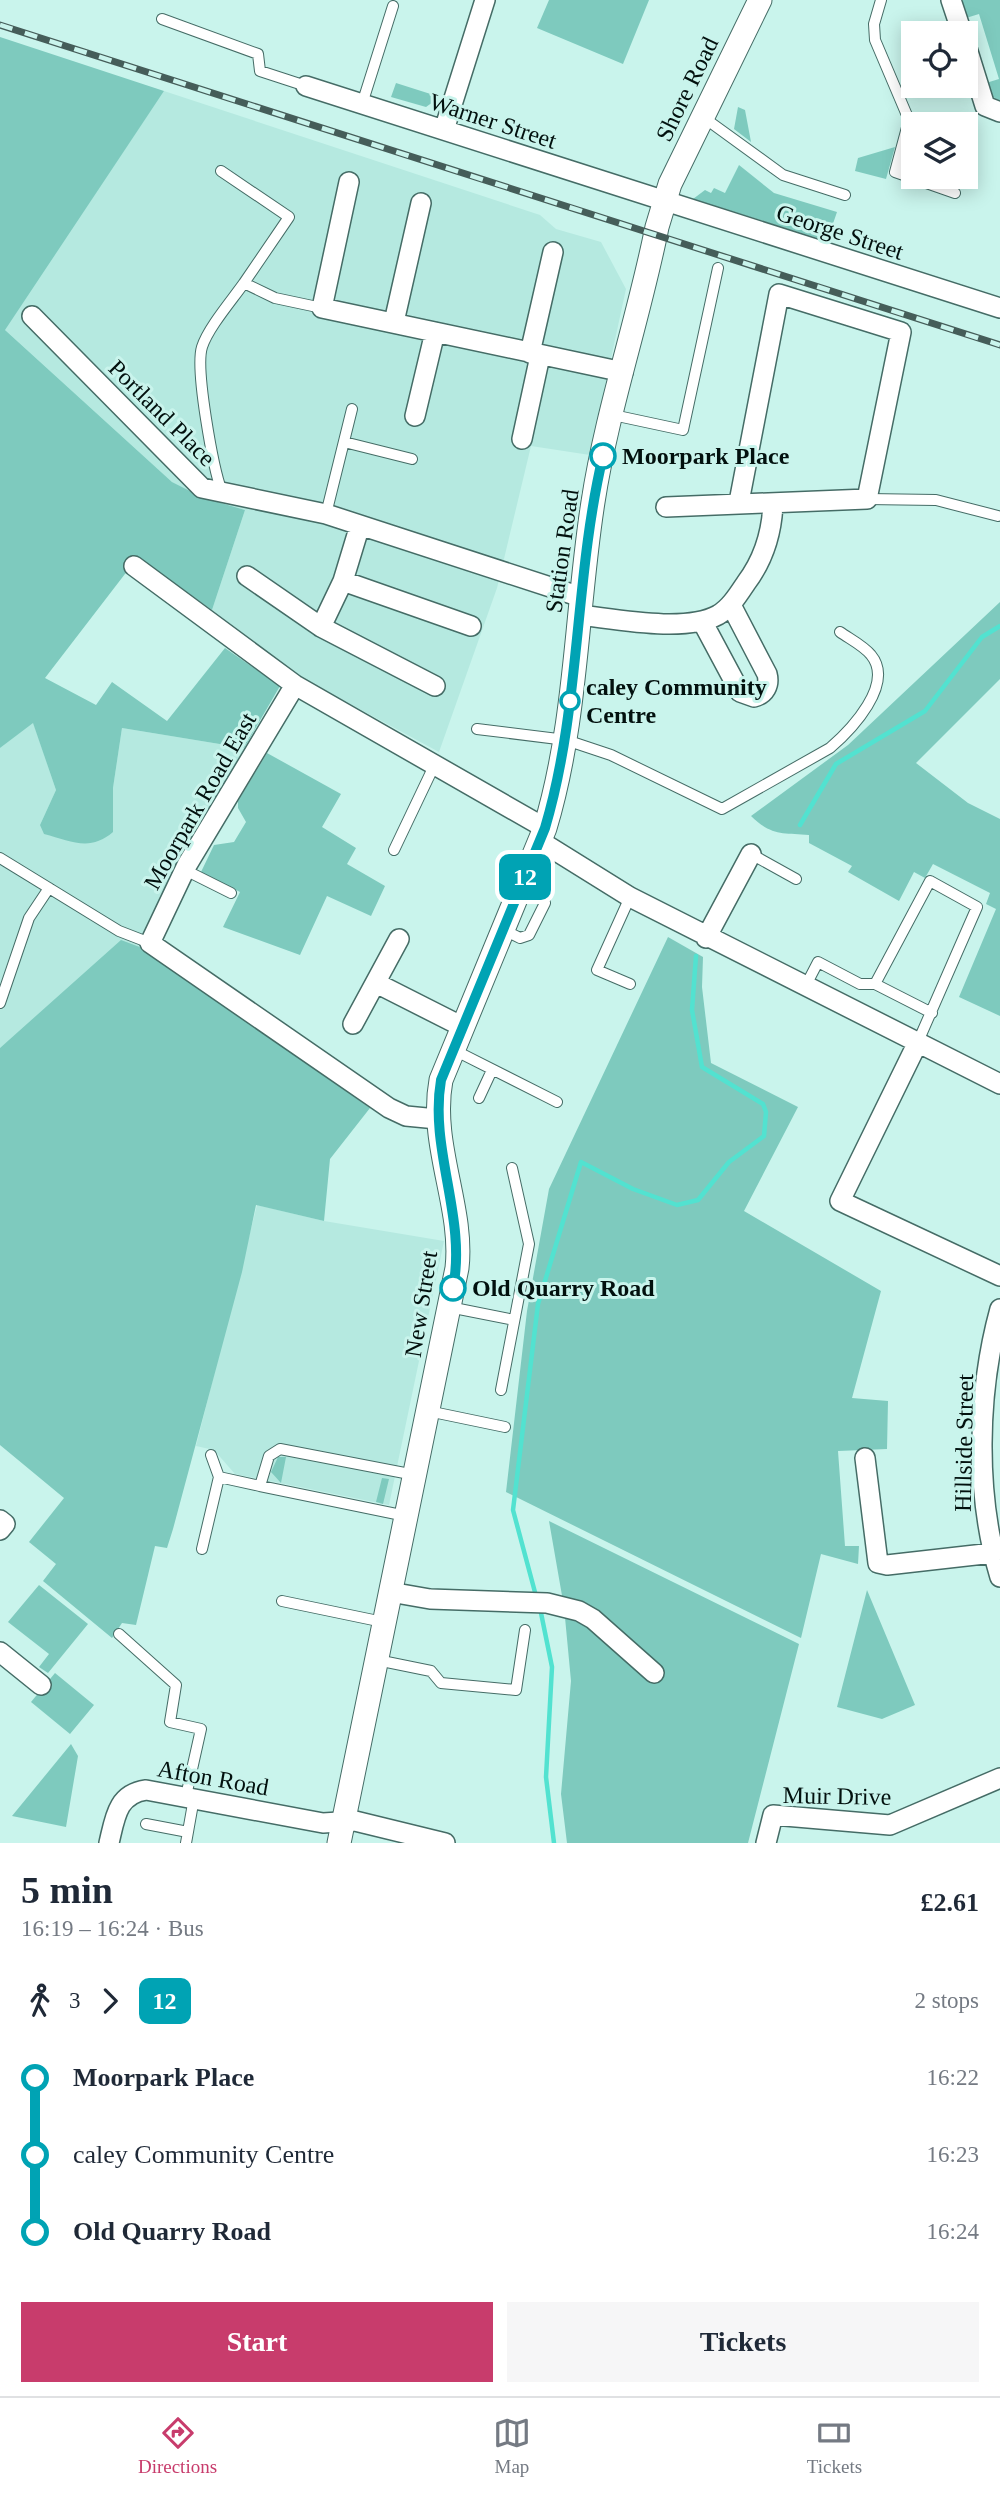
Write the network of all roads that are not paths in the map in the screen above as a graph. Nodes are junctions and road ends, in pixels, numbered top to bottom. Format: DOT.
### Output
graph roads {
  1 [pos="485,0"];
  2 [pos="760,0"];
  3 [pos="881,0"];
  4 [pos="951,0"];
  5 [pos="393,6"];
  6 [pos="162,19"];
  7 [pos="958,21"];
  8 [pos="978,84"];
  9 [pos="306,86"];
  10 [pos="362,104"];
  11 [pos="1000,112"];
  12 [pos="703,117"];
  13 [pos="444,130"];
  14 [pos="221,171"];
  15 [pos="349,182"];
  16 [pos="955,193"];
  17 [pos="845,195"];
  18 [pos="665,202"];
  19 [pos="421,203"];
  20 [pos="552,252"];
  21 [pos="718,268"];
  22 [pos="244,284"];
  23 [pos="322,308"];
  24 [pos="1000,308"];
  25 [pos="32,316"];
  26 [pos="394,322"];
  27 [pos="435,332"];
  28 [pos="535,354"];
  29 [pos="624,372"];
  30 [pos="352,409"];
  31 [pos="613,415"];
  32 [pos="415,416"];
  33 [pos="522,439"];
  34 [pos="344,442"];
  35 [pos="412,459"];
  36 [pos="222,494"];
  37 [pos="867,499"];
  38 [pos="740,502"];
  39 [pos="773,503"];
  40 [pos="666,507"];
  41 [pos="326,514"];
  42 [pos="998,516"];
  43 [pos="360,525"];
  44 [pos="134,566"];
  45 [pos="247,576"];
  46 [pos="342,582"];
  47 [pos="731,605"];
  48 [pos="580,606"];
  49 [pos="702,621"];
  50 [pos="471,626"];
  51 [pos="321,627"];
  52 [pos="840,632"];
  53 [pos="295,685"];
  54 [pos="435,686"];
  55 [pos="477,729"];
  56 [pos="566,740"];
  57 [pos="435,766"];
  58 [pos="543,834"];
  59 [pos="394,850"];
  60 [pos="751,854"];
  61 [pos="0,858"];
  62 [pos="185,870"];
  63 [pos="796,879"];
  64 [pos="48,888"];
  65 [pos="231,893"];
  66 [pos="629,897"];
  67 [pos="706,937"];
  68 [pos="399,939"];
  69 [pos="150,943"];
  70 [pos="376,983"];
  71 [pos="630,984"];
  72 [pos="875,984"];
  73 [pos="805,987"];
  74 [pos="0,1003"];
  75 [pos="932,1013"];
  76 [pos="353,1024"];
  77 [pos="461,1026"];
  78 [pos="917,1044"];
  79 [pos="451,1049"];
  80 [pos="492,1070"];
  81 [pos="1000,1084"];
  82 [pos="479,1098"];
  83 [pos="557,1102"];
  84 [pos="437,1119"];
  85 [pos="512,1168"];
  86 [pos="1000,1276"];
  87 [pos="449,1307"];
  88 [pos="1000,1309"];
  89 [pos="514,1320"];
  90 [pos="501,1390"];
  91 [pos="428,1411"];
  92 [pos="505,1427"];
  93 [pos="211,1455"];
  94 [pos="865,1458"];
  95 [pos="415,1475"];
  96 [pos="219,1477"];
  97 [pos="260,1486"];
  98 [pos="407,1516"];
  99 [pos="0,1520"];
  100 [pos="0,1530"];
  101 [pos="202,1549"];
  102 [pos="993,1553"];
  103 [pos="1000,1577"];
  104 [pos="390,1592"];
  105 [pos="282,1601"];
  106 [pos="384,1622"];
  107 [pos="525,1630"];
  108 [pos="119,1634"];
  109 [pos="0,1652"];
  110 [pos="377,1660"];
  111 [pos="654,1673"];
  112 [pos="41,1685"];
  113 [pos="1000,1778"];
  114 [pos="190,1797"];
  115 [pos="146,1824"];
  116 [pos="341,1832"];
  117 [pos="187,1838"];
  118 [pos="109,1843"];
  119 [pos="445,1843"];
  120 [pos="766,1843"];
  1 -- 13 [label="street"];
  2 -- 12 [label="street, Shore Road"];
  3 -- 16 [label="lane"];
  4 -- 7 [label="street"];
  5 -- 10 [label="lane"];
  6 -- 9 [label="lane"];
  8 -- 11 [label="street"];
  9 -- 10 [label="street, Warner Street"];
  10 -- 13 [label="street, Warner Street"];
  12 -- 17 [label="lane"];
  12 -- 18 [label="street, Shore Road"];
  13 -- 18 [label="street, Warner Street"];
  14 -- 22 [label="lane"];
  15 -- 23 [label="street"];
  18 -- 24 [label="street, George Street"];
  18 -- 29 [label="street, Station Road"];
  19 -- 26 [label="street"];
  20 -- 28 [label="street"];
  21 -- 31 [label="lane"];
  22 -- 23 [label="lane"];
  22 -- 36 [label="lane"];
  23 -- 26 [label="street"];
  25 -- 36 [label="street, Portland Place"];
  26 -- 27 [label="street"];
  27 -- 28 [label="street"];
  27 -- 32 [label="street"];
  28 -- 29 [label="street"];
  28 -- 33 [label="street"];
  29 -- 31 [label="street, Station Road"];
  30 -- 34 [label="lane"];
  31 -- 48 [label="street, Station Road"];
  34 -- 35 [label="lane"];
  34 -- 41 [label="lane"];
  36 -- 41 [label="street, Portland Place"];
  37 -- 38 [label="street"];
  37 -- 39 [label="street"];
  37 -- 42 [label="lane"];
  38 -- 39 [label="street"];
  38 -- 40 [label="street"];
  39 -- 47 [label="street"];
  41 -- 43 [label="street, Portland Place"];
  43 -- 46 [label="street"];
  43 -- 48 [label="street, Portland Place"];
  44 -- 53 [label="street"];
  45 -- 51 [label="street"];
  46 -- 50 [label="street"];
  46 -- 51 [label="street"];
  47 -- 49 [label="street"];
  47 -- 49 [label="street"];
  48 -- 49 [label="street, Portland Place"];
  48 -- 56 [label="street, Station Road"];
  51 -- 54 [label="street"];
  52 -- 56 [label="lane"];
  53 -- 57 [label="street"];
  53 -- 62 [label="street, Moorpark Road East"];
  55 -- 56 [label="lane"];
  56 -- 58 [label="street, Station Road"];
  57 -- 58 [label="street"];
  57 -- 59 [label="lane"];
  58 -- 66 [label="street"];
  58 -- 77 [label="street, New Street"];
  60 -- 63 [label="lane"];
  60 -- 67 [label="street"];
  61 -- 64 [label="lane"];
  62 -- 65 [label="lane"];
  62 -- 69 [label="street, Moorpark Road East"];
  64 -- 69 [label="lane"];
  64 -- 74 [label="lane"];
  66 -- 67 [label="street"];
  66 -- 71 [label="lane"];
  67 -- 73 [label="street"];
  68 -- 70 [label="street"];
  69 -- 84 [label="street"];
  70 -- 76 [label="street"];
  70 -- 77 [label="street"];
  72 -- 73 [label="lane"];
  72 -- 75 [label="lane"];
  72 -- 75 [label="lane"];
  73 -- 78 [label="street"];
  75 -- 78 [label="lane"];
  77 -- 79 [label="street, New Street"];
  78 -- 81 [label="street"];
  78 -- 86 [label="street"];
  79 -- 80 [label="lane"];
  79 -- 84 [label="street, New Street"];
  80 -- 82 [label="lane"];
  80 -- 83 [label="lane"];
  84 -- 87 [label="street, New Street"];
  85 -- 89 [label="lane"];
  87 -- 89 [label="lane"];
  87 -- 91 [label="street, New Street"];
  88 -- 102 [label="street, Hillside Street"];
  89 -- 90 [label="lane"];
  91 -- 92 [label="lane"];
  91 -- 95 [label="street, New Street"];
  93 -- 96 [label="lane"];
  94 -- 102 [label="street"];
  95 -- 97 [label="lane"];
  95 -- 98 [label="street, New Street"];
  96 -- 97 [label="lane"];
  96 -- 101 [label="lane"];
  97 -- 98 [label="lane"];
  98 -- 104 [label="street, New Street"];
  99 -- 100 [label="street"];
  102 -- 103 [label="street, Hillside Street"];
  104 -- 106 [label="street, New Street"];
  104 -- 111 [label="street"];
  105 -- 106 [label="lane"];
  106 -- 110 [label="street, New Street"];
  107 -- 110 [label="lane"];
  108 -- 114 [label="lane"];
  109 -- 112 [label="street"];
  110 -- 116 [label="street, New Street"];
  113 -- 120 [label="street, Muir Drive"];
  114 -- 116 [label="street, Afton Road"];
  114 -- 117 [label="lane"];
  114 -- 118 [label="street, Afton Road"];
  115 -- 117 [label="lane"];
  116 -- 119 [label="street, Afton Road"];
}
